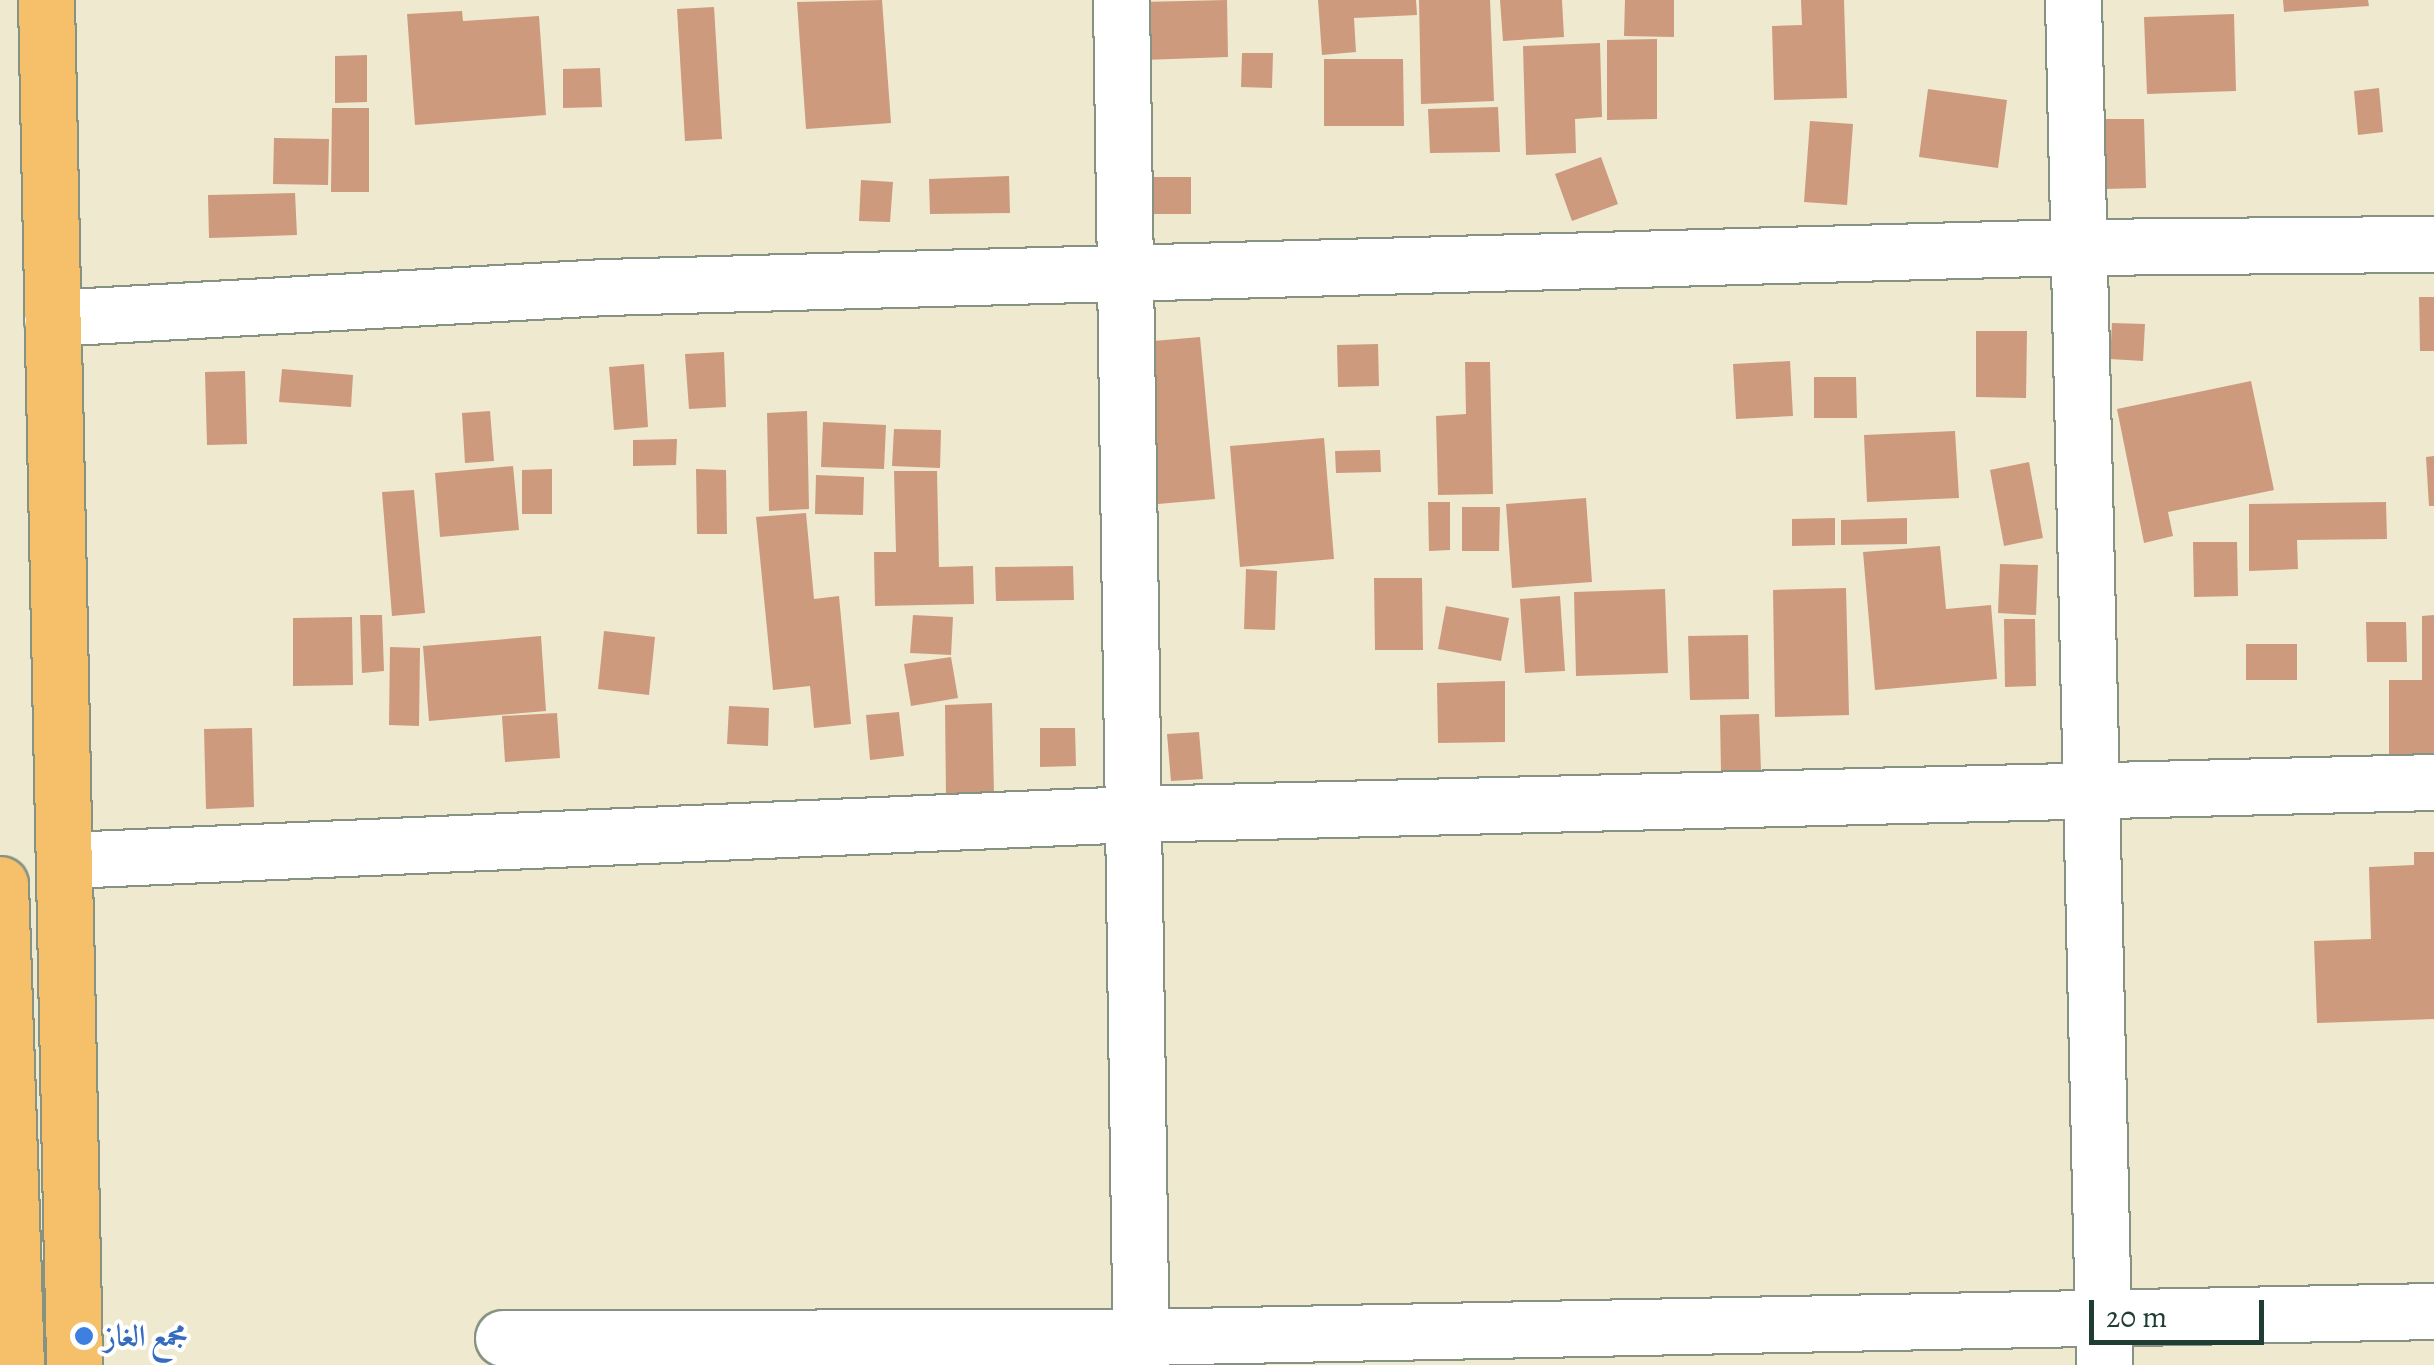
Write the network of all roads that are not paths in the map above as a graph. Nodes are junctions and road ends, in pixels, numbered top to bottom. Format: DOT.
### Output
graph roads {
  1 [pos="46,0"];
  2 [pos="1121,0"];
  3 [pos="2073,0"];
  4 [pos="2434,244"];
  5 [pos="2077,246"];
  6 [pos="1122,274"];
  7 [pos="52,318"];
  8 [pos="2434,782"];
  9 [pos="2089,792"];
  10 [pos="1134,814"];
  11 [pos="67,860"];
  12 [pos="0,884"];
  13 [pos="2434,1311"];
  14 [pos="503,1338"];
  15 [pos="2103,1343"];
  16 [pos="1140,1351"];
  17 [pos="16,1365"];
  18 [pos="74,1365"];
  1 -- 7 [label="main road"];
  2 -- 6 [label="street"];
  3 -- 5 [label="street"];
  4 -- 5 [label="street"];
  5 -- 6 [label="street"];
  5 -- 9 [label="street"];
  6 -- 7 [label="street"];
  6 -- 10 [label="street"];
  7 -- 11 [label="main road"];
  8 -- 9 [label="street"];
  9 -- 10 [label="street"];
  9 -- 15 [label="street"];
  10 -- 11 [label="street"];
  10 -- 16 [label="street"];
  11 -- 18 [label="main road"];
  12 -- 17 [label="main road"];
  13 -- 15 [label="street"];
  14 -- 16 [label="street"];
  15 -- 16 [label="street"];
}
